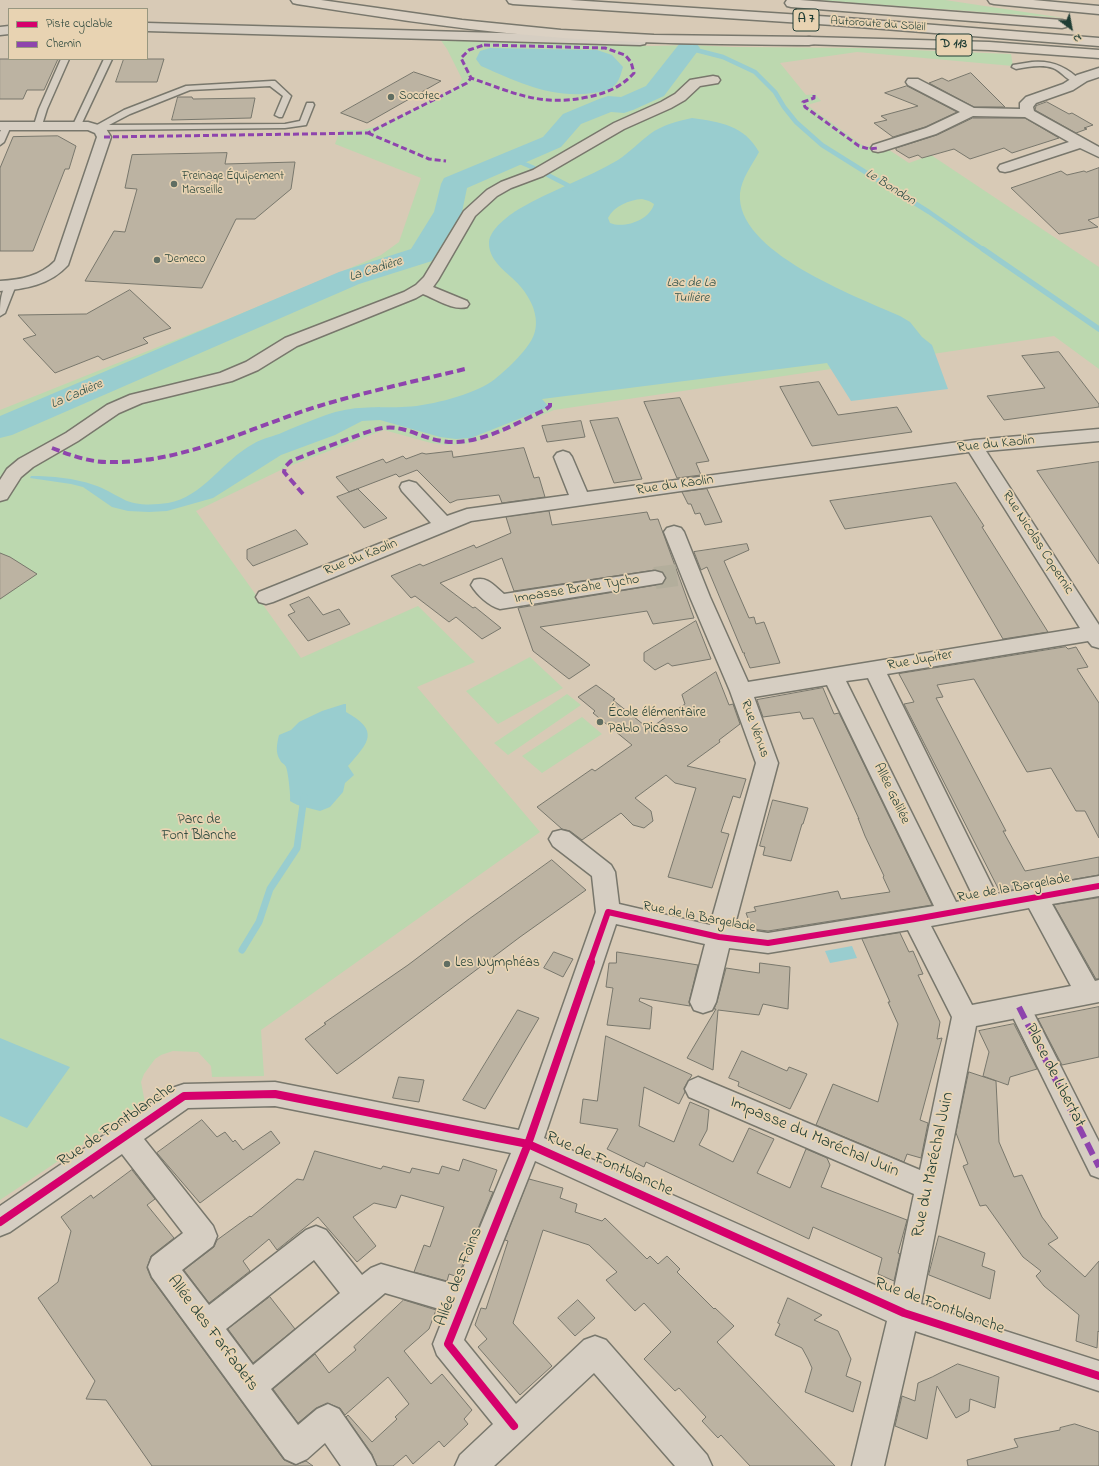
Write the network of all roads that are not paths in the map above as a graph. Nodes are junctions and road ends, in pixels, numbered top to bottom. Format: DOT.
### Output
graph roads {
  1 [pos="297,0"];
  2 [pos="513,0"];
  3 [pos="994,0"];
  4 [pos="779,2"];
  5 [pos="1099,10"];
  6 [pos="1076,25"];
  7 [pos="148,27"];
  8 [pos="685,40"];
  9 [pos="809,41"];
  10 [pos="1099,42"];
  11 [pos="1099,54"];
  12 [pos="65,60"];
  13 [pos="108,60"];
  14 [pos="1016,67"];
  15 [pos="1099,72"];
  16 [pos="713,80"];
  17 [pos="1078,81"];
  18 [pos="913,82"];
  19 [pos="310,105"];
  20 [pos="972,112"];
  21 [pos="1028,113"];
  22 [pos="280,115"];
  23 [pos="38,125"];
  24 [pos="77,125"];
  25 [pos="4,126"];
  26 [pos="99,128"];
  27 [pos="0,142"];
  28 [pos="1081,143"];
  29 [pos="878,148"];
  30 [pos="1099,154"];
  31 [pos="1005,168"];
  32 [pos="6,286"];
  33 [pos="422,288"];
  34 [pos="461,304"];
  35 [pos="0,313"];
  36 [pos="1099,435"];
  37 [pos="974,446"];
  38 [pos="563,456"];
  39 [pos="409,487"];
  40 [pos="0,495"];
  41 [pos="580,499"];
  42 [pos="444,525"];
  43 [pos="674,532"];
  44 [pos="655,578"];
  45 [pos="481,585"];
  46 [pos="266,597"];
  47 [pos="1097,635"];
  48 [pos="874,669"];
  49 [pos="833,676"];
  50 [pos="741,691"];
  51 [pos="561,839"];
  52 [pos="1099,886"];
  53 [pos="1036,898"];
  54 [pos="990,906"];
  55 [pos="608,912"];
  56 [pos="950,913"];
  57 [pos="915,919"];
  58 [pos="719,937"];
  59 [pos="1094,992"];
  60 [pos="703,1002"];
  61 [pos="1019,1008"];
  62 [pos="965,1017"];
  63 [pos="698,1089"];
  64 [pos="124,1136"];
  65 [pos="528,1144"];
  66 [pos="1099,1167"];
  67 [pos="929,1187"];
  68 [pos="0,1222"];
  69 [pos="359,1295"];
  70 [pos="464,1302"];
  71 [pos="904,1313"];
  72 [pos="206,1326"];
  73 [pos="1099,1376"];
  74 [pos="250,1386"];
  75 [pos="514,1426"];
  76 [pos="360,1466"];
  77 [pos="471,1466"];
  78 [pos="696,1466"];
  79 [pos="868,1466"];
  1 -- 8 [label="main road"];
  2 -- 10 [label="main road, Autoroute du Soleil / A 7"];
  3 -- 5 [label="main road"];
  4 -- 6 [label="main road, Autoroute du Soleil / A 7"];
  7 -- 8 [label="street, D 113"];
  8 -- 9 [label="street, D 113"];
  9 -- 11 [label="main road, D 113"];
  12 -- 23 [label="lane"];
  13 -- 24 [label="lane"];
  14 -- 17 [label="lane"];
  15 -- 17 [label="street"];
  16 -- 33 [label="street"];
  17 -- 21 [label="street"];
  18 -- 20 [label="street"];
  19 -- 26 [label="lane"];
  20 -- 21 [label="street"];
  20 -- 29 [label="street"];
  21 -- 28 [label="street"];
  22 -- 26 [label="lane"];
  23 -- 24 [label="street"];
  23 -- 25 [label="street"];
  24 -- 26 [label="street"];
  25 -- 27 [label="lane"];
  26 -- 32 [label="street"];
  28 -- 30 [label="street"];
  28 -- 31 [label="street"];
  32 -- 35 [label="lane"];
  33 -- 34 [label="street"];
  33 -- 40 [label="street"];
  36 -- 37 [label="street, Rue du Kaolin"];
  37 -- 41 [label="street, Rue du Kaolin"];
  37 -- 47 [label="street, Rue Nicolas Copernic"];
  38 -- 41 [label="street"];
  39 -- 42 [label="street"];
  41 -- 42 [label="street, Rue du Kaolin"];
  42 -- 46 [label="street, Rue du Kaolin"];
  43 -- 50 [label="street, Rue Vénus"];
  44 -- 45 [label="street, Impasse Brahe Tycho"];
  47 -- 48 [label="street, Rue Jupiter"];
  48 -- 49 [label="street, Rue Jupiter"];
  48 -- 54 [label="street"];
  49 -- 50 [label="street, Rue Jupiter"];
  49 -- 56 [label="street, Allée Galilée"];
  50 -- 58 [label="street, Rue Vénus"];
  51 -- 55 [label="street"];
  52 -- 53 [label="street, Rue de la Bargelade"];
  53 -- 54 [label="street, Rue de la Bargelade"];
  53 -- 59 [label="street"];
  54 -- 56 [label="street, Rue de la Bargelade"];
  55 -- 58 [label="street, Rue de la Bargelade"];
  55 -- 65 [label="street"];
  56 -- 57 [label="street, Rue de la Bargelade"];
  57 -- 58 [label="street, Rue de la Bargelade"];
  57 -- 62 [label="street"];
  58 -- 60 [label="street, Rue Vénus"];
  59 -- 61 [label="street"];
  61 -- 62 [label="street"];
  61 -- 66 [label="street, Place de Libertat"];
  62 -- 67 [label="street, Rue du Maréchal Juin"];
  63 -- 67 [label="street, Impasse du Maréchal Juin"];
  64 -- 65 [label="street, Rue de Fontblanche"];
  64 -- 68 [label="street, Rue de Fontblanche"];
  64 -- 72 [label="street, Allée des Farfadets"];
  65 -- 70 [label="street, Allée des Foins"];
  65 -- 71 [label="street, Rue de Fontblanche"];
  67 -- 71 [label="street, Rue du Maréchal Juin"];
  69 -- 70 [label="street"];
  69 -- 72 [label="street"];
  69 -- 74 [label="street"];
  70 -- 75 [label="street, Allée des Foins"];
  71 -- 73 [label="street, Rue de Fontblanche"];
  71 -- 79 [label="street, Rue du Maréchal Juin"];
  72 -- 74 [label="street, Allée des Farfadets"];
  74 -- 76 [label="street, Allée des Farfadets"];
  75 -- 77 [label="street"];
  75 -- 78 [label="street"];
}
